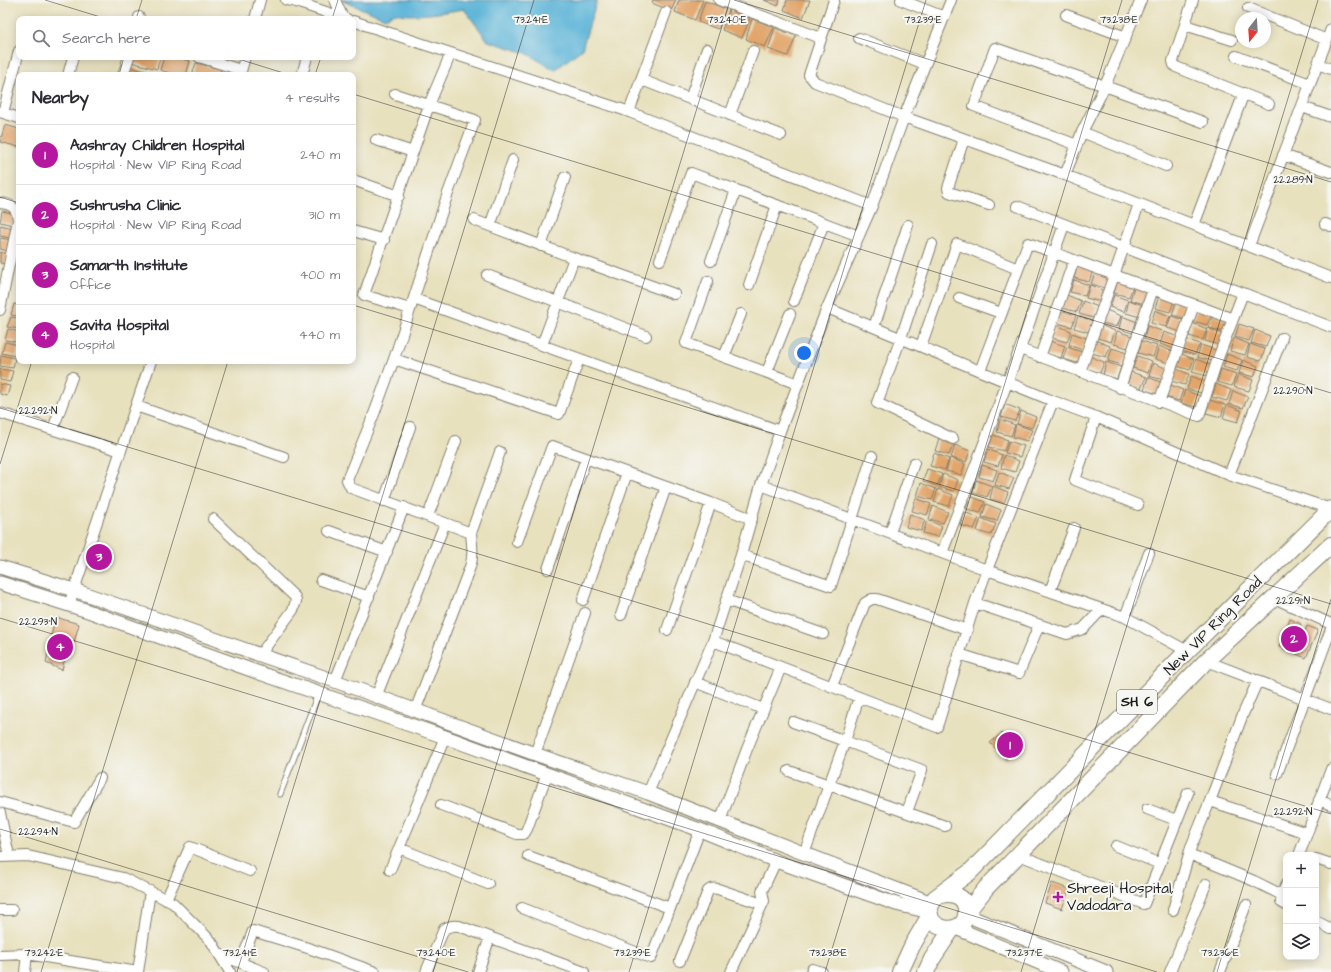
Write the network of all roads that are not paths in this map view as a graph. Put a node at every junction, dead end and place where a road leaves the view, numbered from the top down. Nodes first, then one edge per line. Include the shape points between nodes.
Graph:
1 (260, 0) edge
2 (286, 0) edge
3 (335, 0) edge
4 (720, 0) edge
5 (834, 0) edge
6 (901, 0) edge
7 (951, 0) edge
8 (1142, 0) edge
9 (1193, 0) edge
10 (1248, 8) dead end
11 (666, 12) dead end
12 (320, 15) edge
13 (1066, 15) dead end
14 (256, 16) edge
15 (344, 16) edge
16 (944, 17) junction
17 (356, 22) edge
18 (1185, 25) junction
19 (1331, 29) edge
20 (1126, 37) junction
21 (821, 38) junction
22 (859, 38) dead end
23 (1232, 40) dead end
24 (1327, 40) junction
25 (707, 49) dead end
26 (753, 51) dead end
27 (451, 53) junction
28 (1236, 56) dead end
29 (17, 60) edge
30 (72, 60) edge
31 (128, 60) edge
32 (207, 60) edge
33 (244, 60) edge
34 (306, 60) edge
35 (925, 64) junction
36 (1318, 64) junction
37 (1331, 69) edge
38 (69, 72) edge
39 (124, 72) edge
40 (238, 72) edge
41 (241, 72) edge
42 (303, 72) edge
43 (642, 80) junction
44 (1310, 84) junction
45 (1105, 86) junction
46 (1244, 93) junction
47 (395, 94) dead end
48 (690, 99) junction
49 (1269, 104) dead end
50 (429, 105) junction
51 (1302, 106) junction
52 (629, 112) junction
53 (2, 113) edge
54 (730, 115) junction
55 (16, 117) edge
56 (904, 117) junction
57 (1331, 117) edge
58 (1203, 122) dead end
59 (1082, 132) junction
60 (781, 135) dead end
61 (964, 139) junction
62 (376, 140) dead end
63 (1077, 145) junction
64 (413, 152) junction
65 (1284, 155) junction
66 (513, 160) dead end
67 (1166, 166) dead end
68 (1331, 172) edge
69 (1065, 175) junction
70 (565, 177) dead end
71 (356, 181) edge
72 (736, 190) junction
73 (399, 196) junction
74 (0, 203) edge
75 (1139, 204) junction
76 (777, 205) junction
77 (989, 205) dead end
78 (872, 206) junction
79 (1017, 206) dead end
80 (16, 210) edge
81 (474, 220) dead end
82 (824, 223) junction
83 (1064, 224) junction
84 (908, 225) dead end
85 (1194, 225) junction
86 (490, 226) junction
87 (16, 230) edge
88 (356, 232) edge
89 (859, 236) junction
90 (384, 240) junction
91 (932, 244) dead end
92 (541, 246) junction
93 (1249, 246) junction
94 (1124, 248) junction
95 (1054, 253) junction
96 (574, 258) junction
97 (660, 260) dead end
98 (1074, 260) junction
99 (711, 261) dead end
100 (1018, 269) junction
101 (1114, 274) junction
102 (487, 275) dead end
103 (1331, 278) edge
104 (708, 281) dead end
105 (749, 285) dead end
106 (1153, 289) junction
107 (1243, 293) junction
108 (674, 294) dead end
109 (959, 298) dead end
110 (794, 301) dead end
111 (558, 302) junction
112 (412, 304) junction
113 (1194, 305) junction
114 (827, 308) junction
115 (0, 310) edge
116 (1002, 313) junction
117 (741, 314) dead end
118 (790, 314) dead end
119 (1233, 319) junction
120 (1331, 327) edge
121 (874, 328) junction
122 (646, 336) dead end
123 (901, 338) junction
124 (1282, 338) dead end
125 (542, 345) junction
126 (921, 346) junction
127 (1020, 349) junction
128 (724, 357) junction
129 (1040, 357) junction
130 (394, 359) junction
131 (579, 359) junction
132 (150, 364) edge
133 (980, 371) junction
134 (767, 372) junction
135 (1080, 372) junction
136 (72, 377) dead end
137 (1008, 382) junction
138 (798, 384) junction
139 (1120, 388) junction
140 (1053, 401) junction
141 (1159, 402) junction
142 (136, 406) junction
143 (0, 413) edge
144 (1096, 417) junction
145 (410, 427) dead end
146 (53, 429) junction
147 (780, 431) junction
148 (953, 439) dead end
149 (456, 441) dead end
150 (121, 451) junction
151 (500, 452) dead end
152 (872, 456) dead end
153 (284, 457) dead end
154 (586, 458) junction
155 (914, 463) dead end
156 (627, 473) junction
157 (1229, 475) junction
158 (761, 485) junction
159 (666, 487) junction
160 (384, 501) junction
161 (711, 503) junction
162 (1138, 505) dead end
163 (404, 507) junction
164 (1331, 509) edge
165 (428, 516) junction
166 (213, 519) dead end
167 (752, 519) junction
168 (852, 519) junction
169 (445, 522) junction
170 (1074, 528) dead end
171 (329, 531) dead end
172 (471, 533) junction
173 (890, 533) junction
174 (517, 542) dead end
175 (1331, 544) edge
176 (387, 552) junction
177 (942, 553) junction
178 (1149, 553) dead end
179 (741, 555) junction
180 (0, 567) edge
181 (548, 570) dead end
182 (987, 570) junction
183 (321, 580) dead end
184 (0, 583) edge
185 (74, 590) junction
186 (1050, 591) junction
187 (369, 597) junction
188 (1274, 598) junction
189 (583, 600) dead end
190 (726, 600) junction
191 (975, 603) junction
192 (69, 605) junction
193 (1102, 609) junction
194 (585, 613) dead end
195 (621, 615) dead end
196 (1125, 617) junction
197 (1331, 624) edge
198 (1039, 625) junction
199 (1331, 629) edge
200 (667, 630) dead end
201 (967, 630) junction
202 (823, 634) dead end
203 (713, 641) junction
204 (1187, 651) junction
205 (960, 654) junction
206 (260, 656) junction
207 (1206, 661) junction
208 (781, 667) junction
209 (1258, 680) junction
210 (335, 682) junction
211 (695, 682) junction
212 (832, 686) junction
213 (318, 693) junction
214 (376, 697) junction
215 (859, 697) junction
216 (1305, 698) junction
217 (763, 709) junction
218 (1331, 709) edge
219 (415, 711) junction
220 (793, 722) dead end
221 (445, 737) junction
222 (845, 741) junction
223 (536, 754) junction
224 (1331, 769) edge
225 (790, 771) dead end
226 (547, 774) junction
227 (1277, 774) dead end
228 (100, 778) dead end
229 (830, 785) junction
230 (648, 793) junction
231 (1188, 793) dead end
232 (280, 794) dead end
233 (1319, 800) junction
234 (1210, 801) junction
235 (0, 802) edge
236 (441, 805) dead end
237 (1331, 805) edge
238 (1147, 809) dead end
239 (907, 812) junction
240 (0, 813) edge
241 (1176, 820) junction
242 (720, 821) junction
243 (945, 826) dead end
244 (700, 830) junction
245 (1307, 833) junction
246 (1116, 846) dead end
247 (399, 848) junction
248 (1302, 852) edge
249 (804, 854) junction
250 (1189, 854) junction
251 (1019, 855) junction
252 (4, 856) edge
253 (528, 856) dead end
254 (1319, 860) edge
255 (776, 861) junction
256 (1160, 864) junction
257 (1331, 864) edge
258 (390, 870) dead end
259 (250, 871) dead end
260 (488, 884) dead end
261 (1206, 884) dead end
262 (150, 892) junction
263 (1283, 899) edge
264 (166, 900) junction
265 (762, 904) junction
266 (1246, 905) dead end
267 (933, 906) junction
268 (522, 908) dead end
269 (670, 908) junction
270 (0, 910) edge
271 (12, 910) dead end
272 (1173, 910) dead end
273 (966, 914) junction
274 (1319, 923) edge
275 (954, 928) junction
276 (1331, 929) edge
277 (490, 937) junction
278 (26, 954) junction
279 (219, 954) junction
280 (0, 955) edge
281 (680, 961) dead end
282 (241, 962) junction
283 (577, 971) edge
284 (25, 972) edge
285 (138, 972) edge
286 (230, 972) edge
287 (264, 972) edge
288 (375, 972) edge
289 (426, 972) edge
290 (478, 972) edge
291 (731, 972) edge
292 (811, 972) edge
293 (822, 972) edge
294 (900, 972) edge
295 (926, 972) edge
296 (1062, 972) edge
297 (1106, 972) edge
298 (1170, 972) edge
299 (1220, 972) edge

1 - 14 street
2 - 12 street
3 - 15 street
4 - 21 street
5 - 21 street
6 - 16 street
7 - 16 street
8 - 20 street
9 - 18 street
10 - 24 street
11 - 43 street
13 - 20 street
16 - 35 street
17 - 27 street
18 - 23 street
18 - 46 street via 1173,61 1174,65
19 - 24 street
20 - 45 street
21 - 56 street via 809,75 815,82
22 - 35 street
24 - 36 street
25 - 48 street
26 - 54 street
27 - 50 street
27 - 52 street
28 - 44 street
29 - 53 street
30 - 38 street
31 - 39 street
32 - 40 street
33 - 41 street
34 - 42 street
35 - 56 street
36 - 37 street
36 - 44 street
43 - 48 street
43 - 52 street
44 - 51 street
45 - 58 street
45 - 59 street
45 - 63 street via 995,48 974,106
46 - 49 street
46 - 85 street
47 - 50 street
48 - 54 street
50 - 64 street
50 - 112 street via 474,120
51 - 57 street
51 - 65 street
52 - 78 street
53 - 55 street
54 - 60 street
56 - 61 street
56 - 78 street
59 - 63 street
59 - 67 street
61 - 69 street
61 - 77 street via 948,188 949,192
62 - 64 street
63 - 69 street
64 - 73 street
65 - 68 street
65 - 93 street
66 - 86 street
69 - 75 street
70 - 92 street
71 - 73 street
72 - 76 street
72 - 97 street via 691,173
72 - 99 street
73 - 90 street
74 - 80 street via 6,203
75 - 85 street
75 - 94 street
76 - 82 street
76 - 105 street
78 - 89 street
79 - 83 street
81 - 86 street
82 - 89 street
82 - 110 street
83 - 94 street
83 - 95 street
84 - 121 street
85 - 93 street
86 - 92 street
87 - 115 street
88 - 90 street
89 - 114 street
90 - 112 street via 364,295
91 - 123 street
92 - 96 street
93 - 103 street
94 - 101 street
94 - 107 street
95 - 98 street
95 - 100 street via 1028,243
95 - 127 street
96 - 108 street
96 - 111 street
98 - 101 street
98 - 129 street
100 - 116 street
100 - 126 street via 957,244
101 - 106 street
101 - 135 street
102 - 111 street
104 - 128 street via 686,343
106 - 113 street
106 - 139 street
107 - 119 street
107 - 120 street
109 - 116 street
111 - 122 street
111 - 125 street
112 - 125 street
112 - 130 street
113 - 119 street
113 - 141 street
114 - 121 street
114 - 138 street
116 - 133 street
117 - 128 street
118 - 134 street
119 - 141 street via 1199,416
121 - 123 street
123 - 126 street
123 - 148 street via 877,403
124 - 157 street
125 - 131 street
126 - 133 street
127 - 129 street
127 - 137 street
128 - 134 street
129 - 135 street
130 - 131 street via 558,414
130 - 160 street via 347,480 351,488
131 - 147 street
132 - 142 street
133 - 137 street
134 - 138 street
135 - 139 street
136 - 146 street
137 - 140 street
137 - 177 street
138 - 147 street
139 - 141 street
140 - 144 street
140 - 182 street
142 - 150 street
142 - 153 street
143 - 146 street
144 - 157 street
144 - 162 street via 1075,480
145 - 160 street
146 - 150 street
147 - 158 street
149 - 165 street
150 - 185 street
151 - 172 street
152 - 168 street
154 - 156 street
154 - 174 street via 552,446
154 - 181 street
155 - 173 street
156 - 159 street
156 - 189 street
157 - 164 street
158 - 167 street
158 - 168 street
159 - 161 street
159 - 195 street
160 - 163 street
161 - 167 street
161 - 200 street
163 - 165 street
163 - 176 street
164 - 204 main road, New VIP Ring Road / SH 6
165 - 169 street
166 - 206 street via 295,597 293,610
167 - 179 street
168 - 173 street
168 - 179 street via 831,586
169 - 172 street
169 - 214 street
170 - 186 street
171 - 176 street
172 - 219 street via 473,550 470,567
173 - 177 street
175 - 188 main road, New VIP Ring Road / SH 6
176 - 187 street
177 - 182 street
178 - 196 street
179 - 190 street
180 - 185 street
182 - 186 street
182 - 191 street
183 - 187 street
184 - 192 street
185 - 192 street
185 - 206 street
186 - 193 street
187 - 210 street
188 - 197 street
188 - 207 main road, New VIP Ring Road / SH 6
190 - 202 street
190 - 203 street
191 - 198 street
191 - 201 street
192 - 213 street
193 - 196 street
193 - 198 street via 1083,629 1066,634
194 - 223 street
196 - 204 street
198 - 205 street via 1019,673
199 - 216 street
201 - 205 street
201 - 212 street via 877,599 869,600 865,603
203 - 208 street
203 - 211 street
204 - 267 main road, New VIP Ring Road / SH 6 via 970,872
205 - 215 street via 937,727
206 - 210 street
207 - 209 street
207 - 251 main road, New VIP Ring Road / SH 6
208 - 212 street
208 - 217 street
209 - 216 street
209 - 234 street
210 - 214 street
211 - 217 street
211 - 230 street
212 - 215 street
213 - 221 street
213 - 232 lane
214 - 219 street
215 - 222 street
216 - 218 street
216 - 227 street
217 - 242 street
219 - 223 street
220 - 222 street
221 - 226 street
221 - 247 street
222 - 229 street
222 - 239 street via 922,770
223 - 230 street
224 - 233 street
225 - 229 street
226 - 236 street via 524,834 517,834
226 - 244 street
228 - 235 street via 74,822
229 - 239 street
229 - 249 street
230 - 242 street
231 - 241 street
233 - 237 street
233 - 245 street
234 - 245 street
234 - 250 street
238 - 241 street
239 - 243 street
240 - 252 street
241 - 256 street
242 - 249 street
244 - 255 street
244 - 269 street
245 - 248 street
246 - 256 street
247 - 258 street
247 - 260 street
249 - 267 street
250 - 263 street via 1254,881
250 - 272 street
251 - 256 street via 1144,904
251 - 273 main road, New VIP Ring Road / SH 6 via 986,888
252 - 262 street via 28,856 123,878
253 - 269 street
254 - 257 street
255 - 265 street via 762,891
255 - 267 street via 896,904
259 - 264 street via 190,847
261 - 298 street
262 - 264 street
262 - 285 street
264 - 279 street via 211,940
265 - 281 street via 718,889 710,889
265 - 291 street
266 - 299 street
267 - 273 main road via 947,893 953,894 963,901
267 - 275 main road via 932,920 946,929
267 - 294 main road, New VIP Ring Road / SH 6
268 - 269 street via 651,958
270 - 271 street
273 - 275 main road, New VIP Ring Road via 962,923
273 - 297 street
274 - 276 street
275 - 295 main road
275 - 296 street
277 - 283 street
277 - 289 street via 459,926 449,926 444,929
277 - 290 street
278 - 280 street
278 - 284 street
278 - 285 street
279 - 282 street
279 - 286 street
282 - 287 street
282 - 288 street via 253,931
292 - 293 street via 812,969

